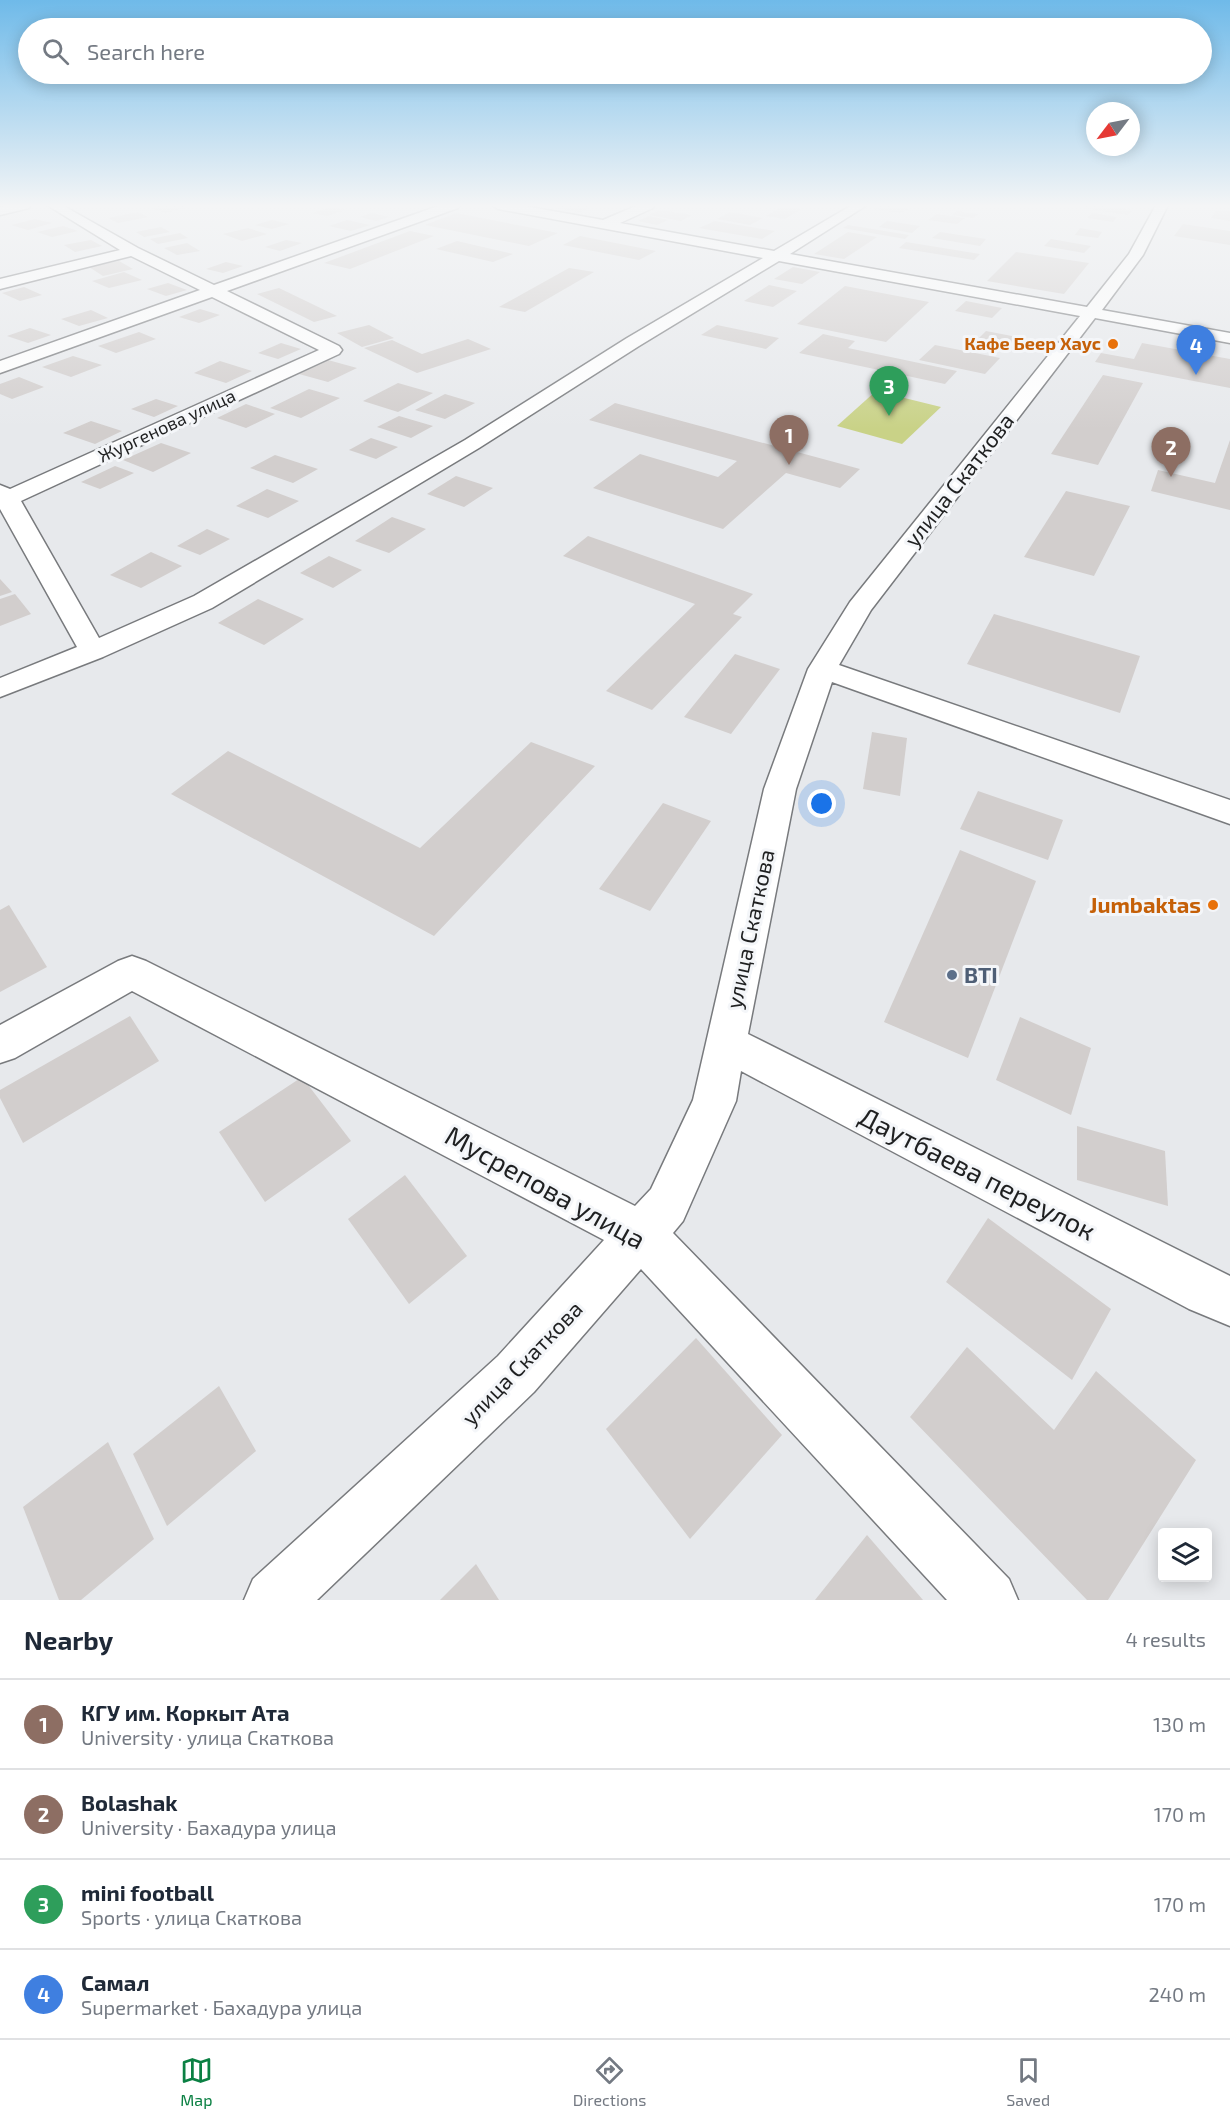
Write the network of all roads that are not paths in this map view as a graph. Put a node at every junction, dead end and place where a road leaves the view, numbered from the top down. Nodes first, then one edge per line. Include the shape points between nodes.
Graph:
1 (17, 280) edge
2 (190, 280) edge
3 (245, 280) edge
4 (739, 280) edge
5 (911, 280) edge
6 (1117, 280) edge
7 (0, 284) edge
8 (213, 291) junction
9 (1091, 312) junction
10 (1230, 338) edge
11 (0, 367) edge
12 (2, 498) edge
13 (93, 651) junction
14 (822, 669) junction
15 (0, 688) edge
16 (1230, 812) edge
17 (726, 1043) junction
18 (0, 1045) edge
19 (641, 1234) junction
20 (1230, 1301) edge
21 (274, 1600) edge
22 (988, 1600) edge

1 - 7 street
2 - 8 street
3 - 8 street
4 - 13 street via 472,444 203,602
5 - 9 street
6 - 9 street, улица Скаткова
8 - 11 street
8 - 12 street, Жургенова улица via 333,350
9 - 10 street
9 - 14 street, улица Скаткова via 859,608
12 - 13 street
13 - 15 street
14 - 16 street
14 - 17 street, улица Скаткова via 780,789
17 - 19 street, улица Скаткова via 714,1101 667,1205
17 - 20 street, Даутбаева переулок
18 - 19 street, Мусрепова улица via 132,972
19 - 21 street, улица Скаткова via 516,1374
19 - 22 street, Мусрепова улица

